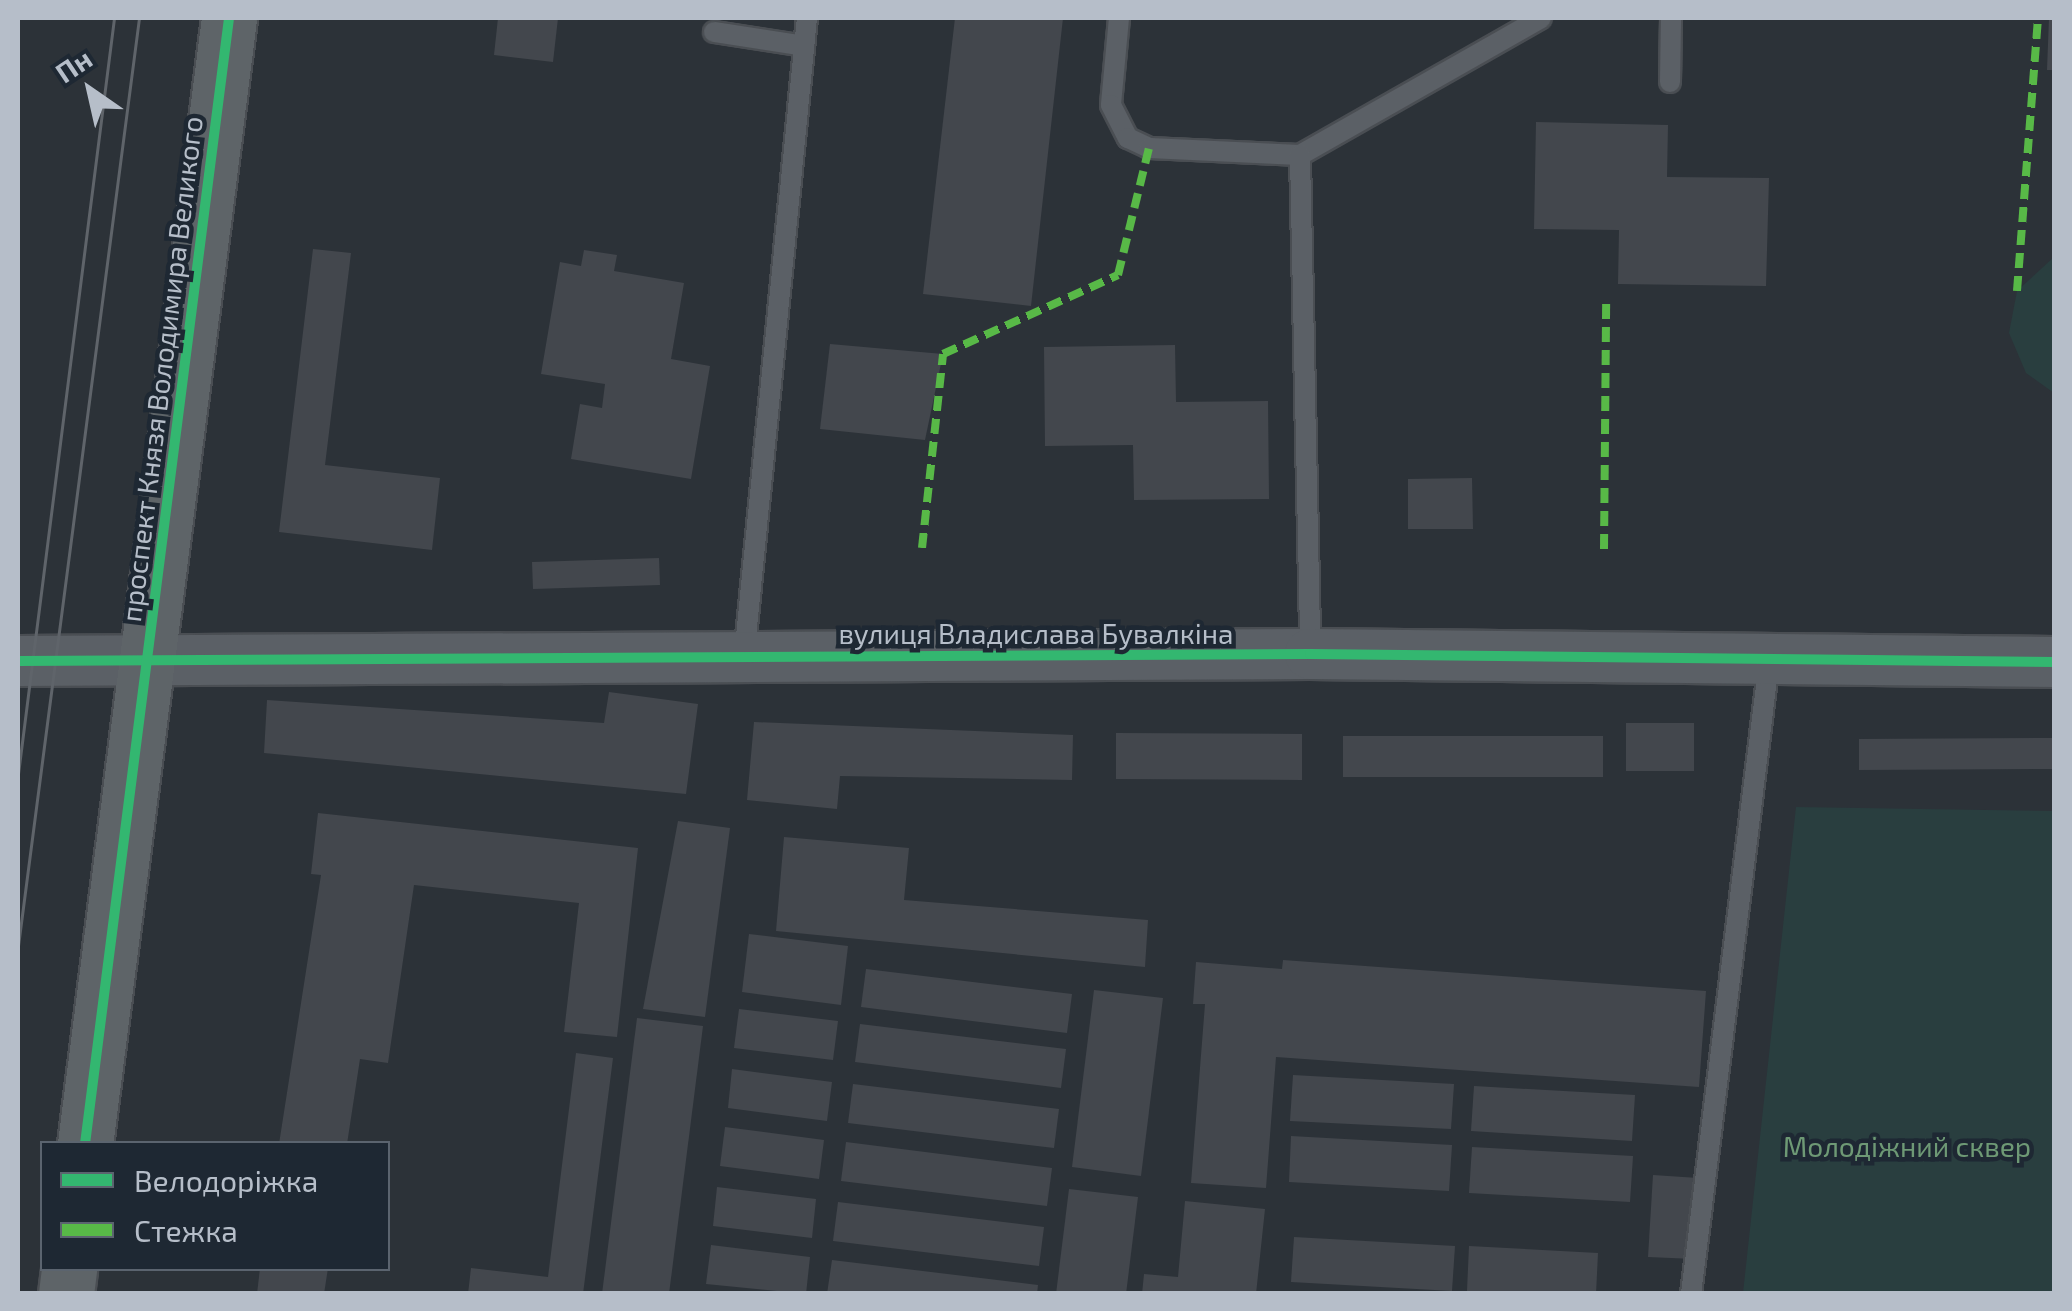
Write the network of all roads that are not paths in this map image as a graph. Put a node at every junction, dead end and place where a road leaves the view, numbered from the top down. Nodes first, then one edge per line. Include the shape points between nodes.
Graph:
1 (230, 18) edge
2 (807, 18) edge
3 (1119, 18) edge
4 (1541, 18) edge
5 (1672, 18) edge
6 (714, 32) dead end
7 (804, 46) junction
8 (1670, 82) dead end
9 (1300, 155) junction
10 (1310, 654) junction
11 (744, 658) junction
12 (18, 661) edge
13 (1768, 662) junction
14 (2054, 662) edge
15 (147, 665) junction
16 (85, 1141) edge
17 (1691, 1294) edge

1 - 15 highway, проспект Князя Володимира Великого
2 - 7 lane
3 - 9 lane via 1111,105 1128,138 1149,148
4 - 9 lane
5 - 8 lane
6 - 7 lane
7 - 11 lane
9 - 10 lane
10 - 11 street, вулиця Владислава Бувалкіна
10 - 13 street, вулиця Владислава Бувалкіна
11 - 15 street, вулиця Владислава Бувалкіна
12 - 15 street, вулиця Владислава Бувалкіна
13 - 14 street, вулиця Владислава Бувалкіна
13 - 17 lane
15 - 16 highway, проспект Князя Володимира Великого

